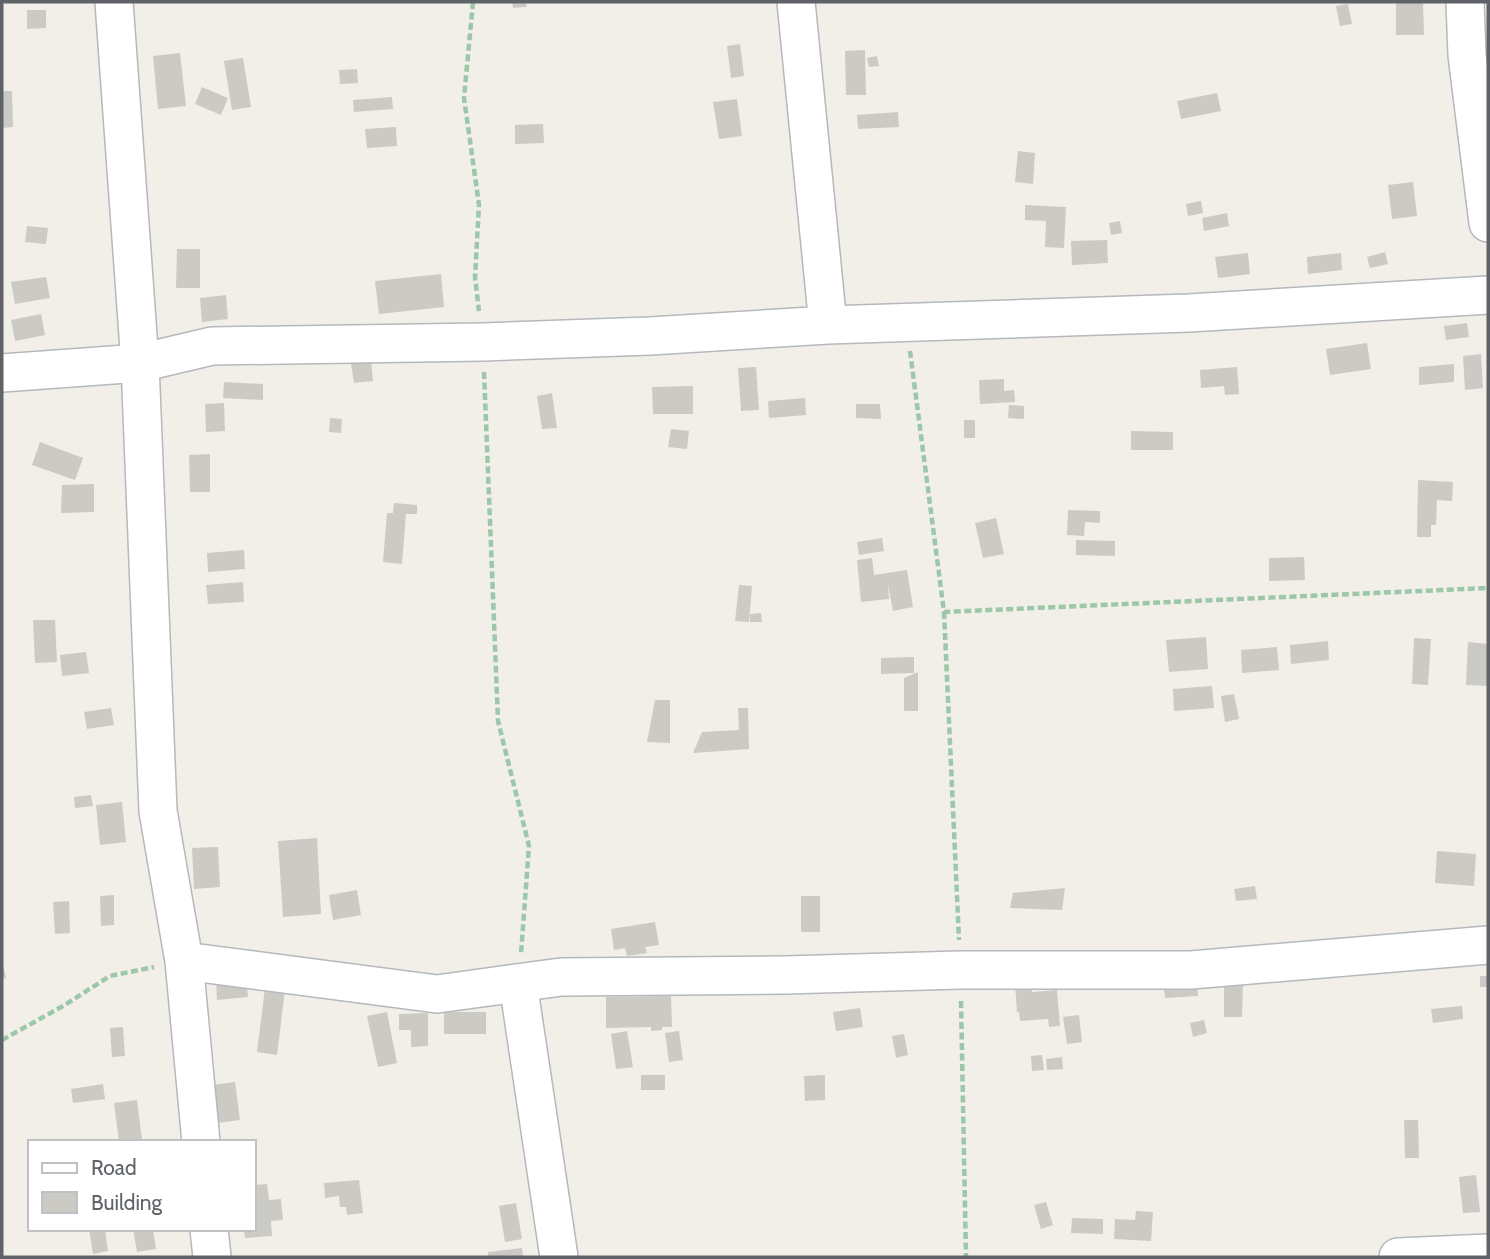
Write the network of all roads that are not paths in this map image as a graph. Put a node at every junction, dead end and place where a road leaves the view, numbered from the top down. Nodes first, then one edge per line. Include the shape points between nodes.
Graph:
1 (114, 2) edge
2 (796, 2) edge
3 (1465, 2) edge
4 (1488, 223) edge
5 (1488, 295) edge
6 (828, 325) junction
7 (140, 363) junction
8 (2, 373) edge
9 (1488, 945) edge
10 (184, 961) junction
11 (518, 983) junction
12 (201, 1140) edge
13 (209, 1231) edge
14 (1488, 1253) edge
15 (212, 1257) edge
16 (559, 1257) edge
17 (1398, 1257) edge

1 - 7 street
2 - 6 street
3 - 4 street
5 - 6 street via 1189,313
6 - 7 street via 483,342 212,346
7 - 8 street
7 - 10 street via 158,811
9 - 11 street via 1192,970 561,977
10 - 11 street via 437,994
10 - 12 street
11 - 16 street
13 - 15 street
14 - 17 street

